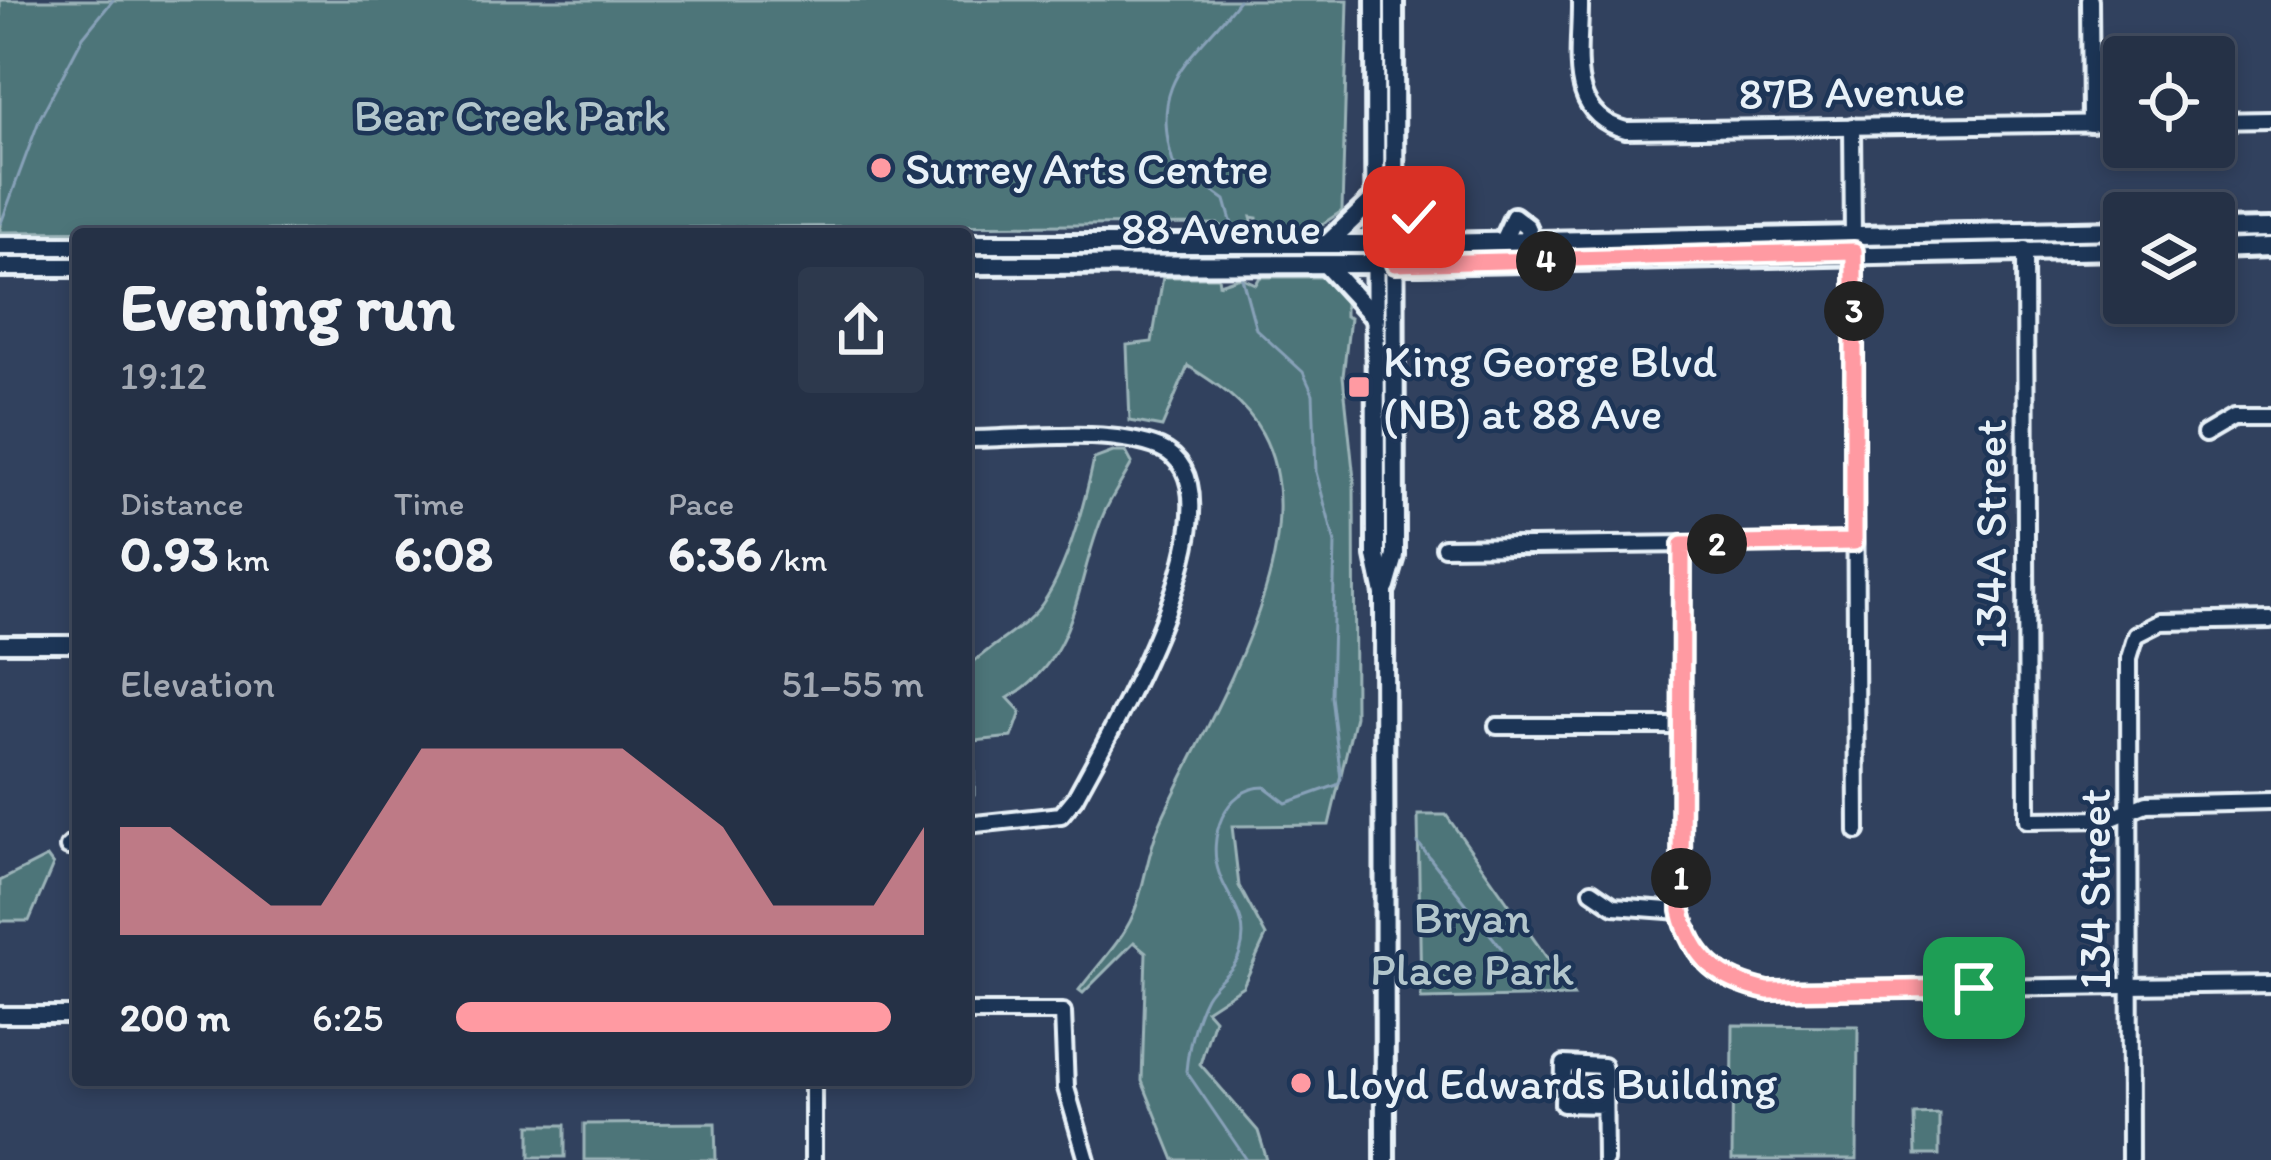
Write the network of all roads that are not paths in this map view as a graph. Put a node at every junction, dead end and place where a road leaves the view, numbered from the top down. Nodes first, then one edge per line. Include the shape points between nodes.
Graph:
1 (1375, 0) edge
2 (1394, 0) edge
3 (1580, 0) edge
4 (2090, 0) edge
5 (2271, 120) edge
6 (2235, 121) edge
7 (2091, 124) junction
8 (2103, 124) edge
9 (1852, 127) junction
10 (1375, 198) junction
11 (1394, 198) junction
12 (2271, 228) edge
13 (2235, 229) edge
14 (2103, 231) edge
15 (1449, 242) junction
16 (1395, 243) junction
17 (972, 244) edge
18 (1328, 244) junction
19 (1375, 244) junction
20 (1854, 244) junction
21 (0, 246) edge
22 (72, 246) edge
23 (2271, 247) edge
24 (2235, 248) edge
25 (2025, 249) junction
26 (2103, 250) edge
27 (1385, 264) junction
28 (972, 265) edge
29 (1326, 265) junction
30 (0, 267) edge
31 (72, 267) edge
32 (1376, 319) junction
33 (2271, 417) edge
34 (2205, 434) dead end
35 (972, 439) edge
36 (1854, 542) junction
37 (1682, 545) junction
38 (1444, 547) dead end
39 (1384, 594) junction
40 (2271, 620) edge
41 (0, 644) edge
42 (72, 644) edge
43 (1682, 725) junction
44 (1497, 726) dead end
45 (2271, 802) edge
46 (2129, 811) junction
47 (972, 824) edge
48 (1857, 831) dead end
49 (1592, 891) dead end
50 (1681, 911) junction
51 (2271, 984) edge
52 (2130, 986) junction
53 (972, 1012) edge
54 (0, 1015) edge
55 (72, 1015) edge
56 (813, 1086) edge
57 (1604, 1105) dead end
58 (813, 1160) edge
59 (1087, 1160) edge
60 (1384, 1160) edge
61 (1605, 1160) edge
62 (2130, 1160) edge

1 - 10 main road
2 - 11 main road
3 - 9 street, 87B Avenue via 1582,89 1588,111 1605,124
4 - 7 street
5 - 6 street
7 - 8 street, 87B Avenue
7 - 9 street, 87B Avenue
9 - 20 street
10 - 18 main road
10 - 19 main road
11 - 15 main road
11 - 16 main road
12 - 13 main road
14 - 20 main road, 88 Avenue
15 - 16 main road, 88 Avenue
15 - 20 main road, 88 Avenue via 1503,242 1514,217 1531,241
16 - 19 main road, 88 Avenue
16 - 27 main road
17 - 18 main road, 88 Avenue
18 - 19 main road, 88 Avenue
19 - 27 main road
20 - 25 main road, 88 Avenue
20 - 27 main road, 88 Avenue
20 - 36 street
21 - 22 main road
23 - 24 main road
25 - 26 main road, 88 Avenue
25 - 46 street, 134A Street via 2027,820
27 - 29 main road, 88 Avenue
27 - 32 main road
27 - 39 main road via 1395,556
28 - 29 main road, 88 Avenue
29 - 32 main road
30 - 31 main road
32 - 39 main road via 1376,556
33 - 34 street via 2234,417
35 - 47 street via 1124,440 1163,449 1188,472 1193,503 1156,644 1075,798 1061,815
36 - 37 street
36 - 48 street
37 - 38 street
37 - 43 street
39 - 60 main road
40 - 46 street, 134 Street via 2149,627 2136,635 2129,658
41 - 42 street
43 - 44 street
43 - 50 street
45 - 46 street
46 - 52 street, 134 Street
49 - 50 street via 1614,906
50 - 52 street via 1697,952 1727,980 1768,991
51 - 52 street
52 - 62 street, 134 Street
53 - 59 street via 1063,1012 1066,1088
54 - 55 street
56 - 58 street
57 - 61 street

